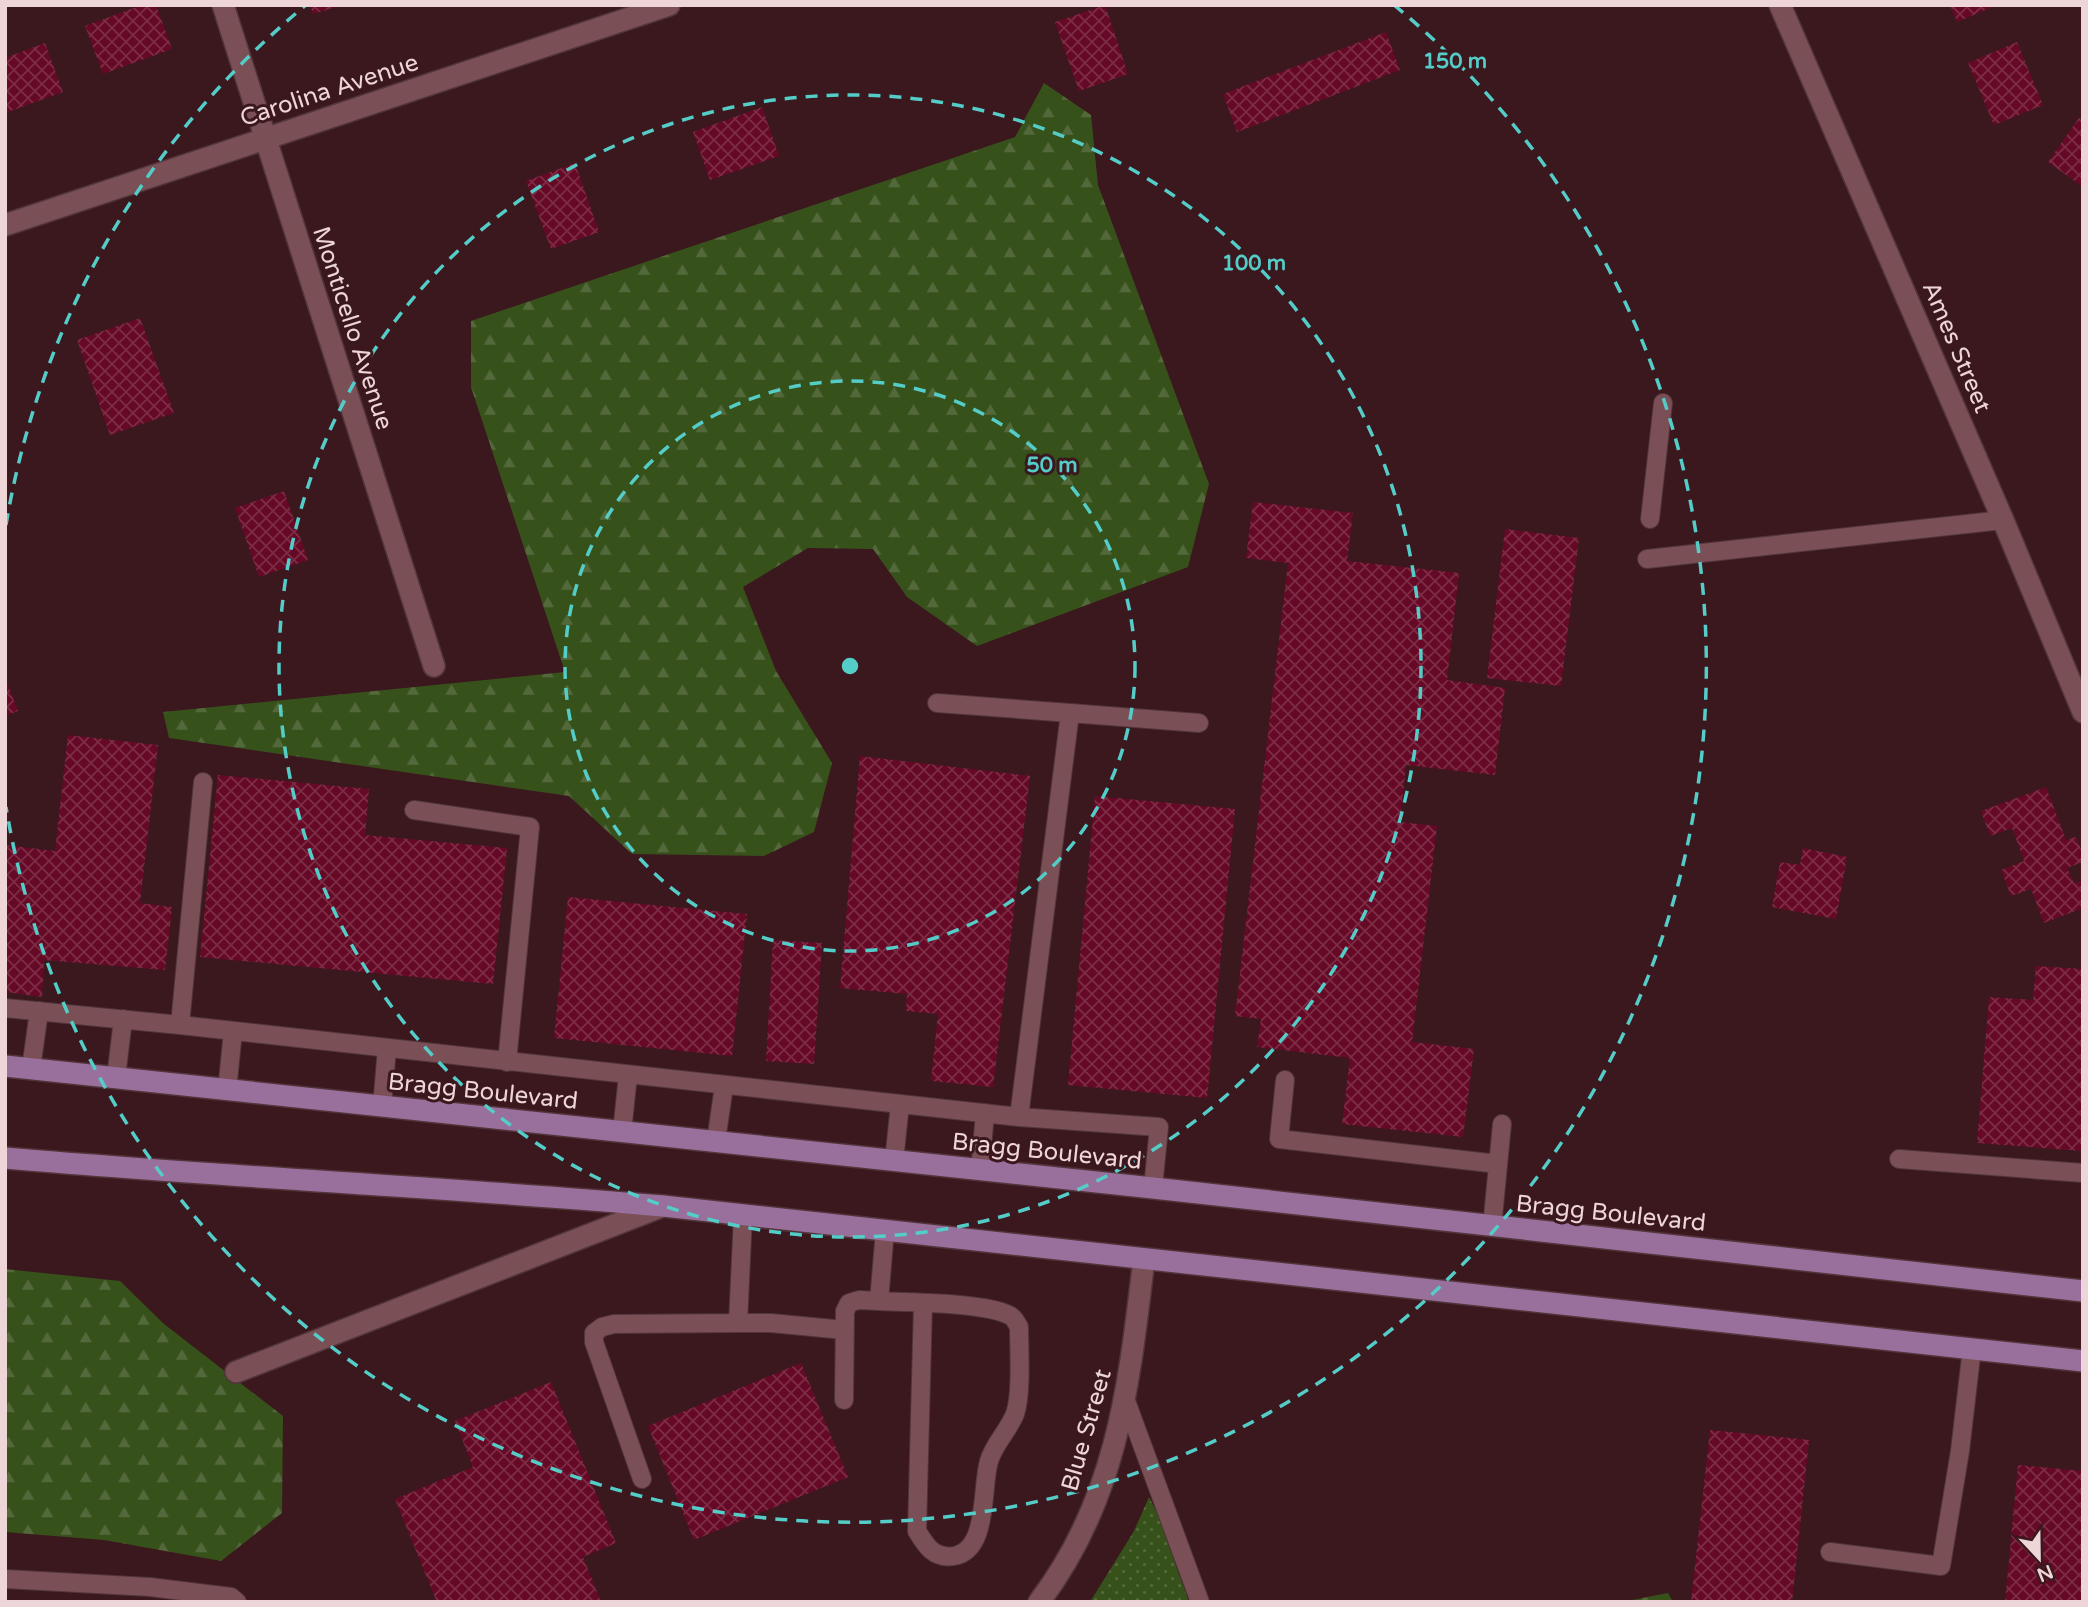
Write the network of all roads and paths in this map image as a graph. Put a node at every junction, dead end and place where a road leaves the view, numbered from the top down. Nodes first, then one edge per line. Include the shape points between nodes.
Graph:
1 (223, 5) edge
2 (669, 5) edge
3 (1780, 5) edge
4 (265, 139) junction
5 (5, 225) edge
6 (1663, 402) dead end
7 (1650, 519) dead end
8 (2003, 520) junction
9 (1647, 559) dead end
10 (433, 666) dead end
11 (937, 703) dead end
12 (2083, 712) edge
13 (1070, 713) junction
14 (1199, 723) dead end
15 (203, 782) dead end
16 (414, 810) dead end
17 (5, 1008) edge
18 (39, 1012) junction
19 (123, 1019) junction
20 (180, 1025) junction
21 (233, 1031) junction
22 (387, 1048) junction
23 (508, 1062) junction
24 (5, 1066) edge
25 (31, 1069) junction
26 (628, 1075) junction
27 (116, 1078) junction
28 (1285, 1080) dead end
29 (724, 1086) junction
30 (227, 1091) junction
31 (900, 1104) junction
32 (382, 1107) junction
33 (985, 1113) junction
34 (1019, 1117) junction
35 (1502, 1124) dead end
36 (622, 1132) junction
37 (716, 1141) junction
38 (5, 1158) edge
39 (1899, 1159) dead end
40 (894, 1161) junction
41 (1498, 1164) junction
42 (980, 1171) junction
43 (2083, 1172) edge
44 (1153, 1188) junction
45 (663, 1206) junction
46 (743, 1216) junction
47 (1492, 1227) junction
48 (885, 1230) junction
49 (1144, 1259) junction
50 (2083, 1291) edge
51 (879, 1301) junction
52 (923, 1304) junction
53 (738, 1323) junction
54 (844, 1330) junction
55 (1972, 1348) junction
56 (2083, 1361) edge
57 (236, 1372) dead end
58 (844, 1400) dead end
59 (1126, 1401) junction
60 (642, 1479) dead end
61 (1830, 1552) dead end
62 (5, 1579) edge
63 (237, 1602) edge
64 (1039, 1602) edge
65 (1200, 1602) edge

1 - 4 street, Monticello Avenue
2 - 4 street, Carolina Avenue
3 - 8 street, Ames Street
4 - 5 street, Carolina Avenue
4 - 10 street, Monticello Avenue
6 - 7 lane
8 - 9 lane
8 - 12 street, Ames Street
11 - 13 lane
13 - 14 lane
13 - 34 lane
15 - 20 lane
16 - 23 lane via 530,827
17 - 18 lane
18 - 19 lane
18 - 25 lane
19 - 20 lane
19 - 27 lane
20 - 21 lane
21 - 22 lane
21 - 30 lane
22 - 23 lane
22 - 32 lane
23 - 26 lane
24 - 25 main road, Bragg Boulevard
25 - 27 main road, Bragg Boulevard
26 - 29 lane
26 - 36 lane
27 - 30 main road, Bragg Boulevard
28 - 41 lane via 1279,1139
29 - 31 lane
29 - 37 lane
30 - 32 main road, Bragg Boulevard
31 - 33 lane
31 - 40 lane
32 - 36 main road, Bragg Boulevard
33 - 34 lane
33 - 42 lane
34 - 44 lane via 1159,1127
35 - 41 lane
36 - 37 main road, Bragg Boulevard
37 - 40 main road, Bragg Boulevard
38 - 45 main road
39 - 43 lane
40 - 42 main road, Bragg Boulevard
41 - 47 lane
42 - 44 main road, Bragg Boulevard
44 - 47 main road, Bragg Boulevard
45 - 46 main road
45 - 57 street
46 - 48 main road
46 - 53 lane
47 - 50 main road, Bragg Boulevard
48 - 49 main road
48 - 51 lane
49 - 55 main road
49 - 59 street, Blue Street
51 - 52 lane
51 - 54 lane via 849,1303
52 - 52 lane via 988,1309 1009,1315 1019,1327 1016,1412 989,1459 979,1533 969,1549 948,1557 935,1554 917,1531
53 - 54 lane
53 - 60 lane via 614,1324 594,1334
54 - 58 lane
55 - 56 main road
55 - 61 lane via 1941,1566
59 - 64 street, Blue Street via 1110,1461 1082,1531
59 - 65 lane
62 - 63 lane via 150,1587 231,1597

